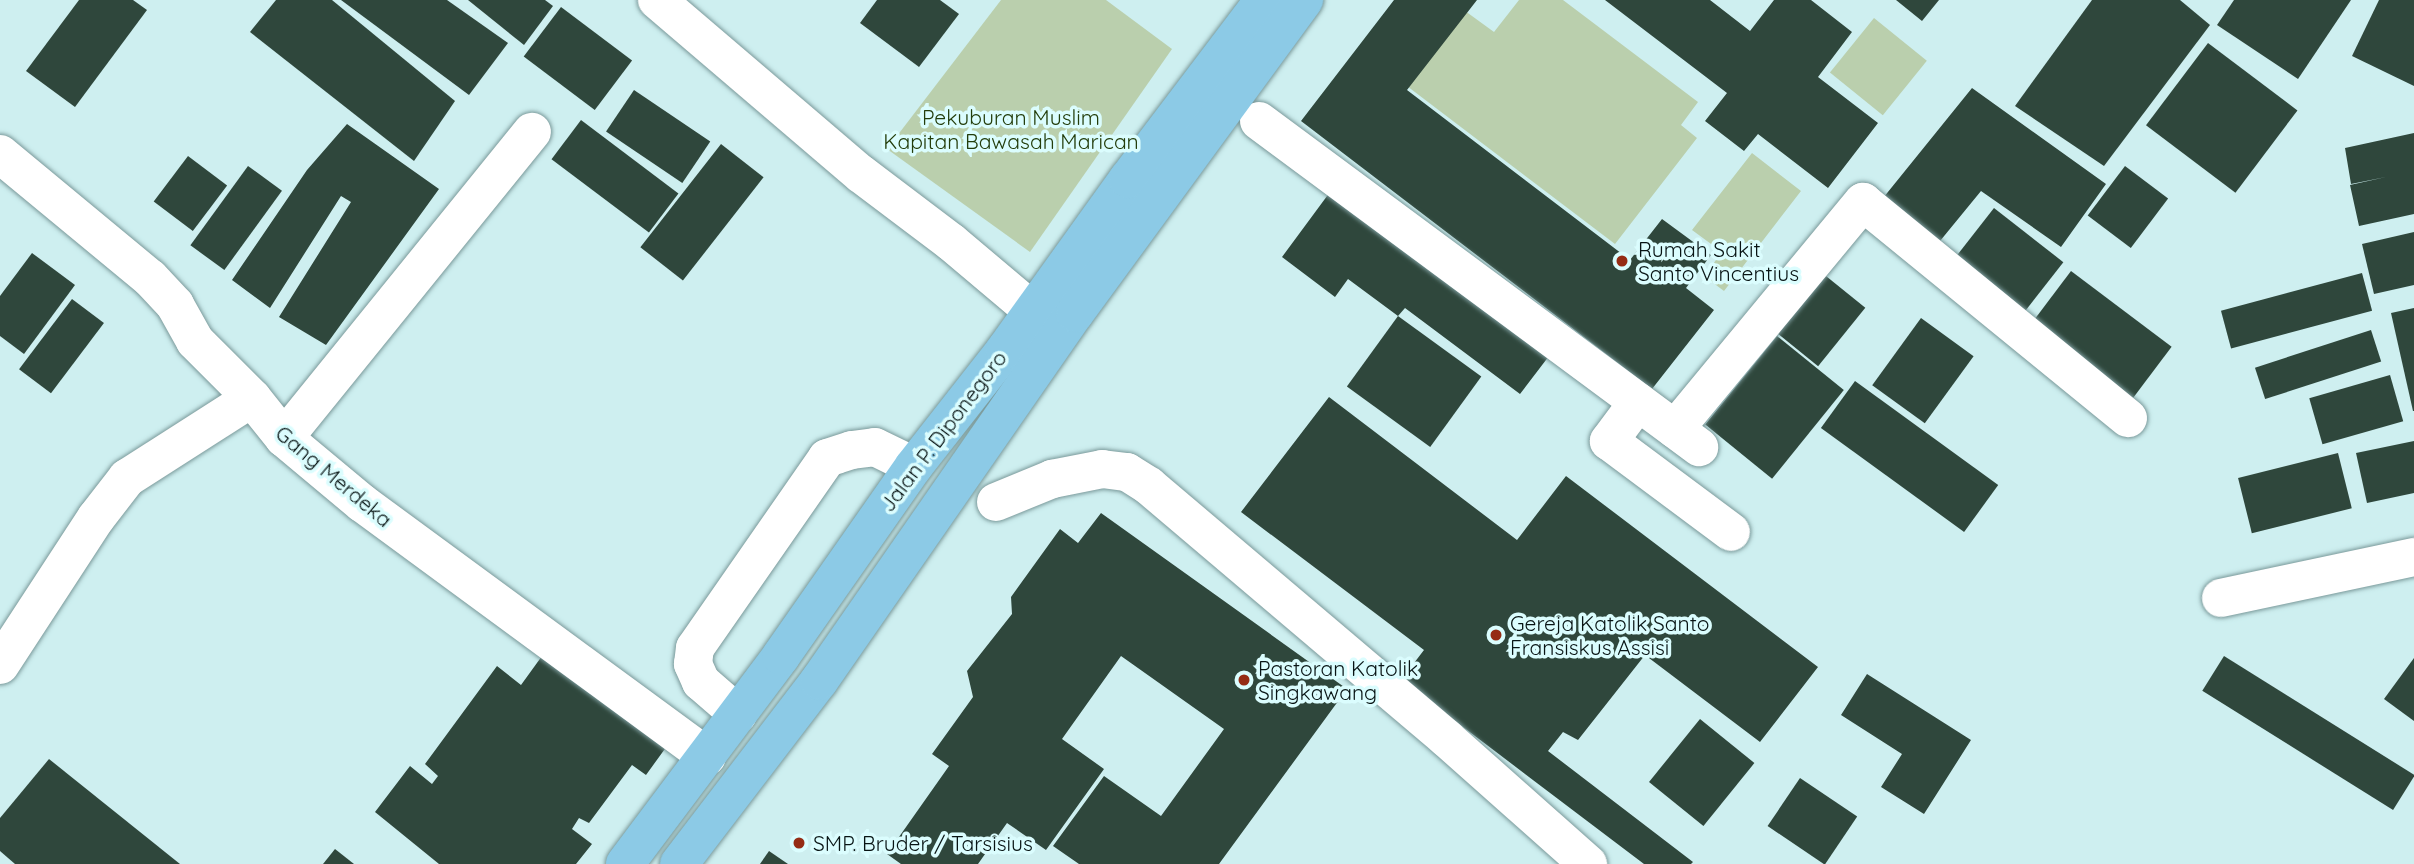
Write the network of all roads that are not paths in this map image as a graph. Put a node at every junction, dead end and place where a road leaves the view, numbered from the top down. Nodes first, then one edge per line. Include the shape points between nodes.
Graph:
1 (657, 0) edge
2 (1264, 0) edge
3 (1304, 0) edge
4 (1259, 121) dead end
5 (533, 132) dead end
6 (0, 154) edge
7 (1033, 310) junction
8 (253, 398) junction
9 (1638, 402) junction
10 (2128, 418) dead end
11 (284, 438) junction
12 (914, 466) junction
13 (996, 502) dead end
14 (1731, 532) dead end
15 (2414, 557) edge
16 (2221, 598) dead end
17 (781, 656) junction
18 (0, 665) edge
19 (819, 681) junction
20 (738, 714) junction
21 (707, 757) junction
22 (625, 864) edge
23 (679, 864) edge
24 (1588, 864) edge

1 - 7 street via 861,174
2 - 7 main road, Jalan P. Diponegoro
3 - 19 main road, Jalan P. Diponegoro via 1075,313
4 - 9 street
5 - 11 street
6 - 8 street, Gang Merdeka via 150,278 175,305 195,341
7 - 12 main road, Jalan P. Diponegoro
8 - 11 street, Gang Merdeka
8 - 18 street via 127,478
9 - 10 street via 1687,438 1863,202
9 - 14 street via 1609,441
11 - 21 street, Gang Merdeka via 362,503
12 - 17 main road, Jalan P. Diponegoro
12 - 20 street via 875,447 827,458 695,648 693,664 701,682
13 - 24 street via 1052,479 1102,469 1126,472 1138,479
15 - 16 street
17 - 19 main road
17 - 20 main road, Jalan P. Diponegoro
19 - 23 main road, Jalan P. Diponegoro
20 - 21 main road, Jalan P. Diponegoro
21 - 22 main road, Jalan P. Diponegoro

